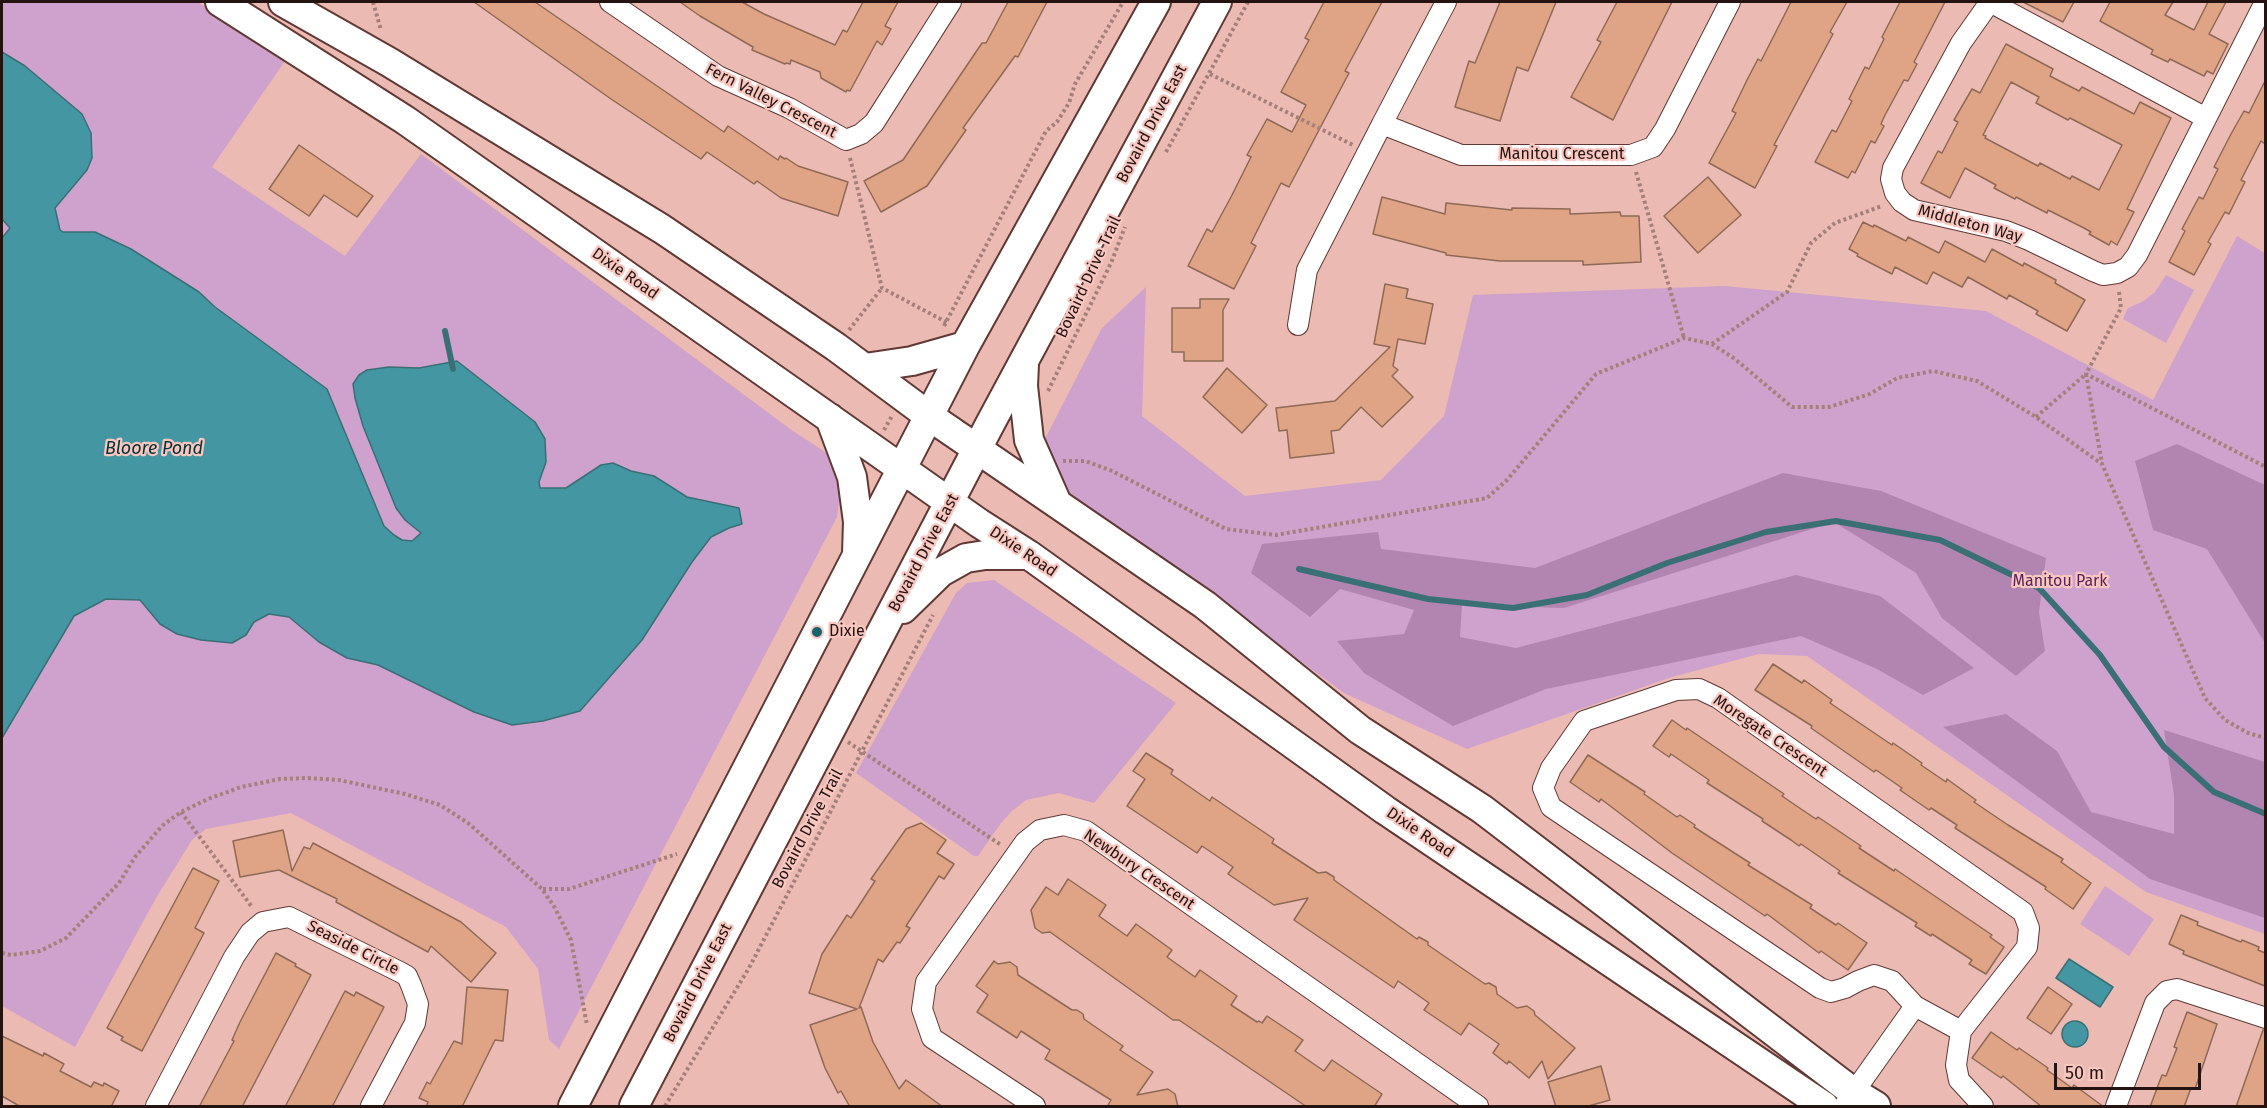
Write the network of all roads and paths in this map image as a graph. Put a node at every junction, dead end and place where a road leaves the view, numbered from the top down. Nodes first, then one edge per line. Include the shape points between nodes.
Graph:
1 (220, 2) edge
2 (283, 2) edge
3 (610, 2) edge
4 (951, 2) edge
5 (1122, 2) edge
6 (1156, 2) edge
7 (1217, 2) edge
8 (1248, 2) edge
9 (1446, 2) edge
10 (1730, 2) edge
11 (2265, 2) edge
12 (389, 62) junction
13 (1210, 74) junction
14 (369, 97) junction
15 (2206, 118) junction
16 (1382, 124) junction
17 (846, 140) junction
18 (1367, 152) junction
19 (1631, 155) junction
20 (1163, 157) dead end
21 (1895, 194) junction
22 (1128, 219) dead end
23 (2117, 273) junction
24 (882, 288) junction
25 (948, 323) junction
26 (1298, 325) dead end
27 (942, 329) dead end
28 (1684, 338) junction
29 (1712, 344) junction
30 (965, 346) junction
31 (836, 347) junction
32 (1024, 360) junction
33 (865, 368) junction
34 (2086, 374) junction
35 (903, 396) junction
36 (1044, 399) dead end
37 (929, 416) junction
38 (2036, 417) junction
39 (830, 418) junction
40 (874, 447) junction
41 (978, 448) junction
42 (1062, 461) dead end
43 (2102, 464) junction
44 (2265, 467) edge
45 (903, 468) junction
46 (951, 502) junction
47 (1057, 503) junction
48 (1029, 555) junction
49 (857, 556) junction
50 (933, 614) dead end
51 (886, 624) junction
52 (831, 731) junction
53 (2265, 738) edge
54 (862, 752) junction
55 (181, 812) junction
56 (680, 854) dead end
57 (1016, 855) junction
58 (542, 889) junction
59 (263, 922) junction
60 (2, 953) edge
61 (1915, 1006) junction
62 (2265, 1018) edge
63 (1961, 1032) junction
64 (601, 1052) junction
65 (1858, 1102) edge
66 (156, 1107) edge
67 (371, 1107) edge
68 (573, 1107) edge
69 (634, 1107) edge
70 (664, 1107) edge
71 (1035, 1107) edge
72 (1478, 1107) edge
73 (1824, 1107) edge
74 (1983, 1107) edge
75 (2116, 1107) edge

1 - 14 main road, Dixie Road
2 - 12 main road
3 - 17 street, Fern Valley Crescent via 718,76 789,108
4 - 17 street, Fern Valley Crescent via 874,123
5 - 25 path via 1075,84 1070,103 1046,131
6 - 30 main road
7 - 32 main road, Bovaird Drive East
8 - 13 path
9 - 16 street
10 - 19 street, Manitou Crescent via 1665,129 1653,147
11 - 15 street
12 - 14 main road
12 - 31 main road via 662,229
13 - 18 path
13 - 20 path
14 - 39 main road, Dixie Road
15 - 21 street via 1990,2 1961,43 1893,168
15 - 23 street via 2137,255
16 - 18 street
16 - 19 street, Manitou Crescent via 1461,155
17 - 24 path
18 - 26 street via 1307,270
19 - 28 path
21 - 23 street, Middleton Way via 1914,210 2006,231 2103,275
21 - 29 path via 1882,206 1835,223 1811,243 1787,292
22 - 36 path, Bovaird Drive Trail via 1111,263
23 - 34 path via 2121,308
24 - 25 path
24 - 31 path
25 - 27 path
28 - 29 path
28 - 42 path via 1596,374 1507,480 1487,498 1276,536 1226,529 1110,470 1085,461
29 - 38 path via 1792,407 1829,407 1869,394 1897,378 1933,371 1977,381
30 - 33 main road via 912,361
30 - 37 main road
31 - 33 main road
32 - 41 main road, Bovaird Drive East
32 - 47 main road via 1029,440
33 - 35 main road
34 - 38 path
34 - 43 path
34 - 44 path
35 - 37 main road
35 - 40 path
37 - 41 main road
37 - 45 main road
38 - 43 path
39 - 40 main road, Dixie Road
39 - 49 main road via 852,477 858,522
40 - 45 main road, Dixie Road
41 - 46 main road, Bovaird Drive East
41 - 47 main road
43 - 53 path via 2205,698 2225,720
45 - 46 main road, Dixie Road
45 - 49 main road
46 - 48 main road, Dixie Road
46 - 51 main road, Bovaird Drive East
47 - 65 main road via 1205,605 1360,730 1482,809
48 - 51 main road via 966,558 941,572
48 - 73 main road, Dixie Road via 1385,810
49 - 64 main road
50 - 54 path, Bovaird Drive Trail
51 - 52 main road, Bovaird Drive East
52 - 54 path
52 - 69 main road, Bovaird Drive East
54 - 57 path
54 - 70 path, Bovaird Drive Trail via 749,968
55 - 58 path via 241,787 280,779 339,780 405,794 440,805 468,824
55 - 59 path
55 - 60 path via 163,825 119,883 66,938 40,951
56 - 58 path via 568,889
57 - 71 street, Newbury Crescent via 926,982 922,1010 932,1038
57 - 72 street, Newbury Crescent via 1040,830 1064,825 1086,831
58 - 64 path via 571,940 589,1032
59 - 66 street via 234,957
59 - 67 street, Seaside Circle via 289,917 407,976 418,1004 415,1023
61 - 63 street, Moregate Crescent
61 - 63 street, Moregate Crescent via 1892,981 1874,975 1831,992 1820,988 1551,807 1543,788 1551,768 1584,721 1676,690 1699,689 1718,698 2023,912 2029,928 2027,947
61 - 65 street
62 - 75 street via 2177,989 2167,992 2155,1003
63 - 74 street, Moregate Crescent via 1956,1065 1959,1080
64 - 68 main road

